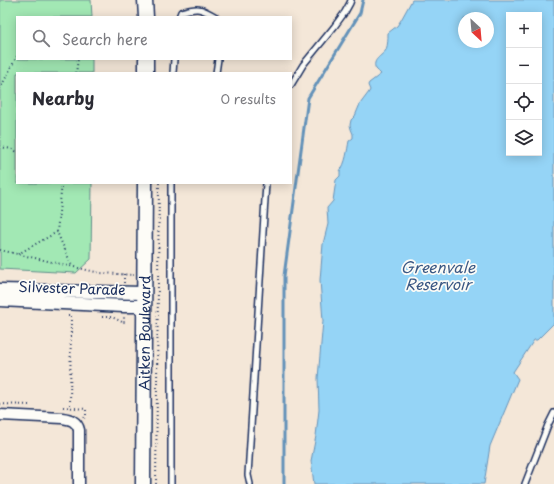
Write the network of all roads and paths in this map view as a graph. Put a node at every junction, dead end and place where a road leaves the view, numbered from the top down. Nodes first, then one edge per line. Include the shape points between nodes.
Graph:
1 (145, 0) edge
2 (351, 0) edge
3 (146, 16) edge
4 (179, 16) edge
5 (214, 16) edge
6 (16, 58) edge
7 (78, 60) edge
8 (146, 60) edge
9 (174, 60) edge
10 (218, 60) edge
11 (76, 72) edge
12 (146, 72) edge
13 (173, 72) edge
14 (216, 72) edge
15 (292, 83) edge
16 (0, 89) edge
17 (0, 147) edge
18 (16, 151) edge
19 (62, 184) edge
20 (145, 184) edge
21 (159, 184) edge
22 (171, 184) edge
23 (266, 184) edge
24 (57, 232) junction
25 (0, 250) edge
26 (17, 254) junction
27 (73, 267) junction
28 (144, 276) junction
29 (0, 290) edge
30 (143, 299) junction
31 (0, 300) edge
32 (63, 315) dead end
33 (70, 408) dead end
34 (554, 413) edge
35 (0, 415) edge
36 (80, 484) edge
37 (143, 484) edge
38 (156, 484) edge
39 (172, 484) edge
40 (250, 484) edge
41 (525, 484) edge

1 - 3 main road
2 - 15 lane
4 - 5 lane via 181,12 202,9
6 - 16 path
7 - 11 path
8 - 12 main road
9 - 13 lane
10 - 14 lane
17 - 18 path
19 - 24 path
20 - 28 main road, Aitken Boulevard
21 - 38 path
22 - 39 lane
23 - 40 lane via 248,475
24 - 26 path
24 - 27 path
25 - 26 path
26 - 27 path
27 - 28 path via 100,273
28 - 30 main road, Aitken Boulevard
29 - 30 street, Silvester Parade
30 - 31 street, Silvester Parade via 124,306
30 - 37 main road, Aitken Boulevard
32 - 33 path via 71,315
34 - 41 lane
35 - 36 street via 62,418 77,424

